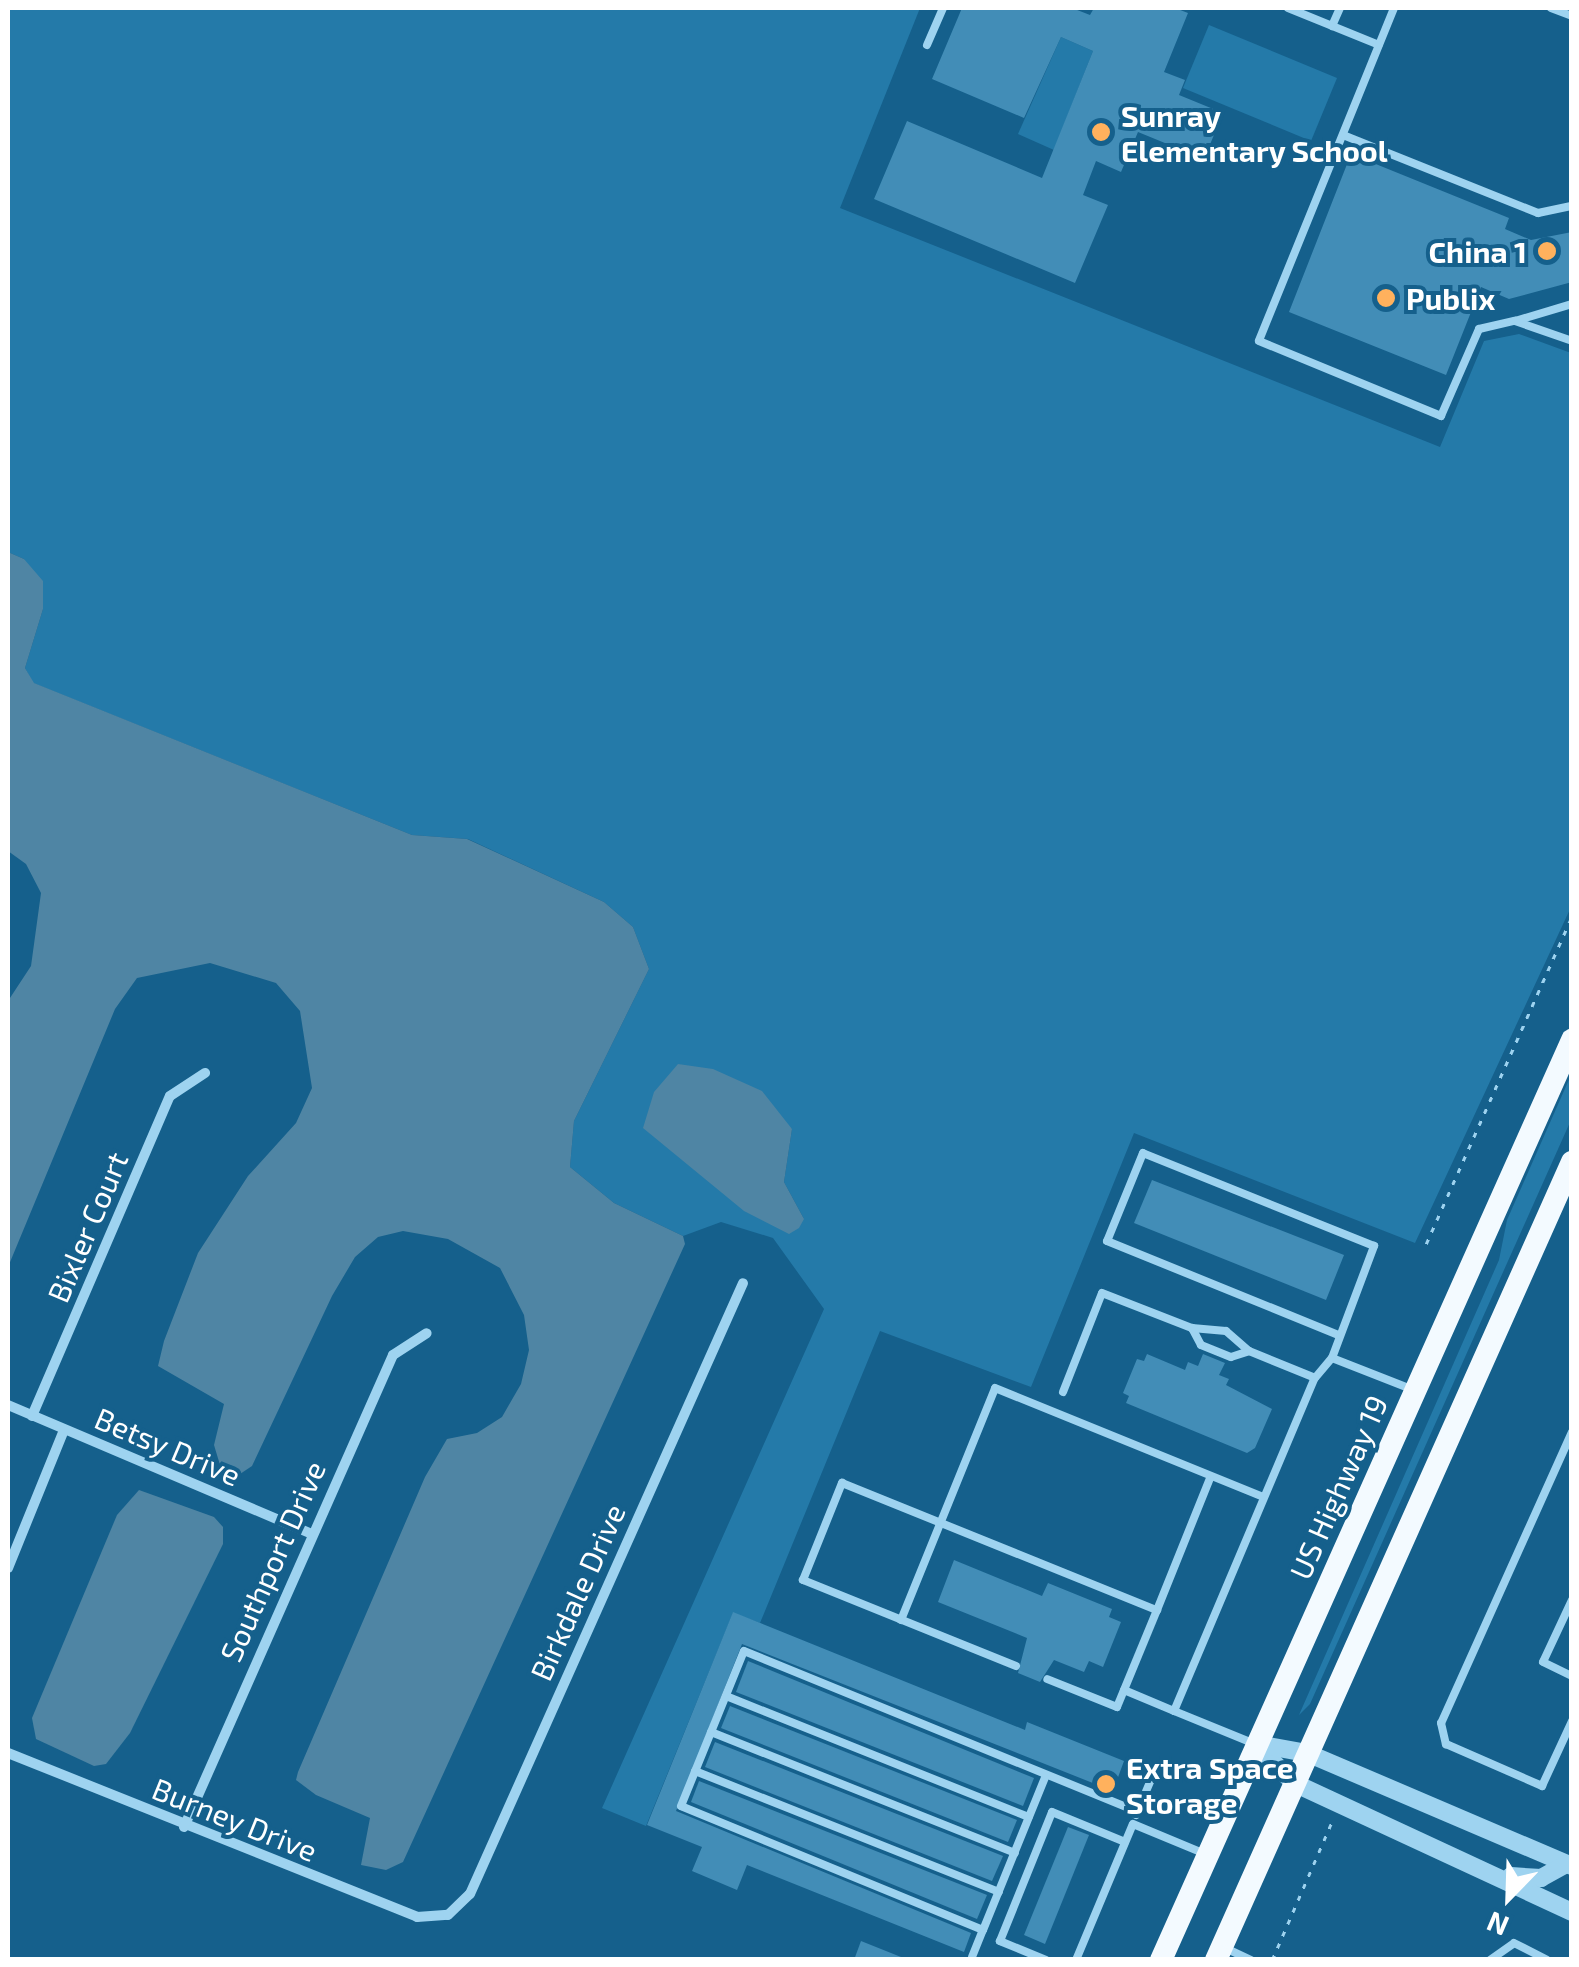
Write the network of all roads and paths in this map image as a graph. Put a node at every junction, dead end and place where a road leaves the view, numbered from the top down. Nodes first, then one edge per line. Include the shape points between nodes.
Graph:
1 (943, 8) edge
2 (1288, 8) edge
3 (1340, 8) edge
4 (1394, 8) edge
5 (1551, 8) edge
6 (1572, 16) edge
7 (1332, 26) junction
8 (928, 45) dead end
9 (1379, 45) junction
10 (1342, 135) junction
11 (1572, 206) edge
12 (1572, 304) edge
13 (1516, 321) junction
14 (1572, 341) edge
15 (1572, 916) edge
16 (1572, 1040) edge
17 (204, 1073) dead end
18 (1572, 1162) edge
19 (1426, 1244) dead end
20 (743, 1283) dead end
21 (1192, 1328) junction
22 (427, 1333) dead end
23 (1338, 1335) junction
24 (1249, 1351) junction
25 (1332, 1358) junction
26 (1315, 1378) junction
27 (1414, 1391) junction
28 (1063, 1392) dead end
29 (8, 1406) edge
30 (32, 1416) junction
31 (64, 1430) junction
32 (1572, 1432) edge
33 (1211, 1476) junction
34 (1264, 1497) junction
35 (940, 1523) junction
36 (310, 1533) junction
37 (8, 1568) edge
38 (1572, 1600) edge
39 (1156, 1610) junction
40 (901, 1620) junction
41 (1016, 1666) dead end
42 (1572, 1676) edge
43 (1047, 1679) dead end
44 (1124, 1690) junction
45 (726, 1696) junction
46 (1174, 1711) junction
47 (1572, 1721) edge
48 (711, 1732) junction
49 (1256, 1744) junction
50 (8, 1753) edge
51 (1307, 1753) junction
52 (695, 1771) junction
53 (1046, 1775) junction
54 (1150, 1780) dead end
55 (1294, 1784) junction
56 (1340, 1804) junction
57 (1138, 1812) junction
58 (1029, 1817) junction
59 (1133, 1824) junction
60 (184, 1826) junction
61 (1125, 1842) junction
62 (1014, 1853) junction
63 (1207, 1855) junction
64 (1570, 1862) edge
65 (1472, 1865) junction
66 (998, 1892) junction
67 (1572, 1912) edge
68 (448, 1914) joint
69 (984, 1930) junction
70 (1219, 1953) edge
71 (972, 1956) dead end
72 (1046, 1960) edge
73 (1076, 1960) edge
74 (1161, 1960) edge
75 (1250, 1960) edge
76 (1272, 1960) edge
77 (1490, 1960) edge
78 (1546, 1960) edge

1 - 8 lane
2 - 7 lane
3 - 7 lane
4 - 9 lane
5 - 6 lane
7 - 9 lane
9 - 10 lane
10 - 11 lane via 1538,213
10 - 13 lane via 1259,342 1442,416 1479,329
12 - 13 lane
13 - 14 lane
15 - 19 path
16 - 27 highway, US Highway 19
17 - 30 street, Bixler Court via 170,1096
18 - 51 highway
20 - 68 street, Birkdale Drive via 470,1894
21 - 24 lane via 1226,1330
21 - 24 lane via 1201,1345 1231,1357
21 - 28 lane via 1102,1293
22 - 36 street, Southport Drive via 393,1355
23 - 23 lane via 1107,1241 1143,1152 1374,1246
23 - 25 lane
24 - 26 lane
25 - 26 lane
25 - 27 lane
26 - 34 lane
27 - 49 highway, US Highway 19
29 - 30 street, Betsy Drive
30 - 31 street, Betsy Drive
31 - 36 street, Betsy Drive
31 - 37 street
32 - 47 lane via 1440,1723 1446,1744 1542,1786
33 - 34 lane
33 - 35 lane via 995,1388
33 - 39 lane
34 - 46 lane
35 - 39 lane
35 - 40 lane
35 - 40 lane via 842,1483 802,1580
36 - 60 street, Southport Drive
38 - 42 lane via 1543,1662
39 - 44 lane
40 - 41 lane
43 - 44 lane via 1118,1707
44 - 46 lane
45 - 48 lane
45 - 53 lane via 744,1652
45 - 58 lane
46 - 49 lane
48 - 52 lane
48 - 62 lane
49 - 51 street
49 - 55 street
49 - 63 highway, US Highway 19
50 - 60 street, Burney Drive
51 - 55 highway
51 - 64 street
52 - 66 lane
52 - 69 lane via 680,1806
53 - 57 lane
53 - 58 lane
54 - 57 lane
55 - 56 street
55 - 70 highway
56 - 65 street
56 - 76 path
57 - 59 lane
58 - 62 lane
59 - 61 lane
59 - 63 lane
60 - 68 street, Burney Drive via 417,1917
61 - 72 lane via 1052,1812 1000,1941
61 - 73 lane
62 - 66 lane
63 - 74 highway, US Highway 19
64 - 65 street via 1554,1875 1524,1879
65 - 67 street
66 - 69 lane
69 - 71 lane
70 - 75 lane
77 - 78 lane via 1514,1943

